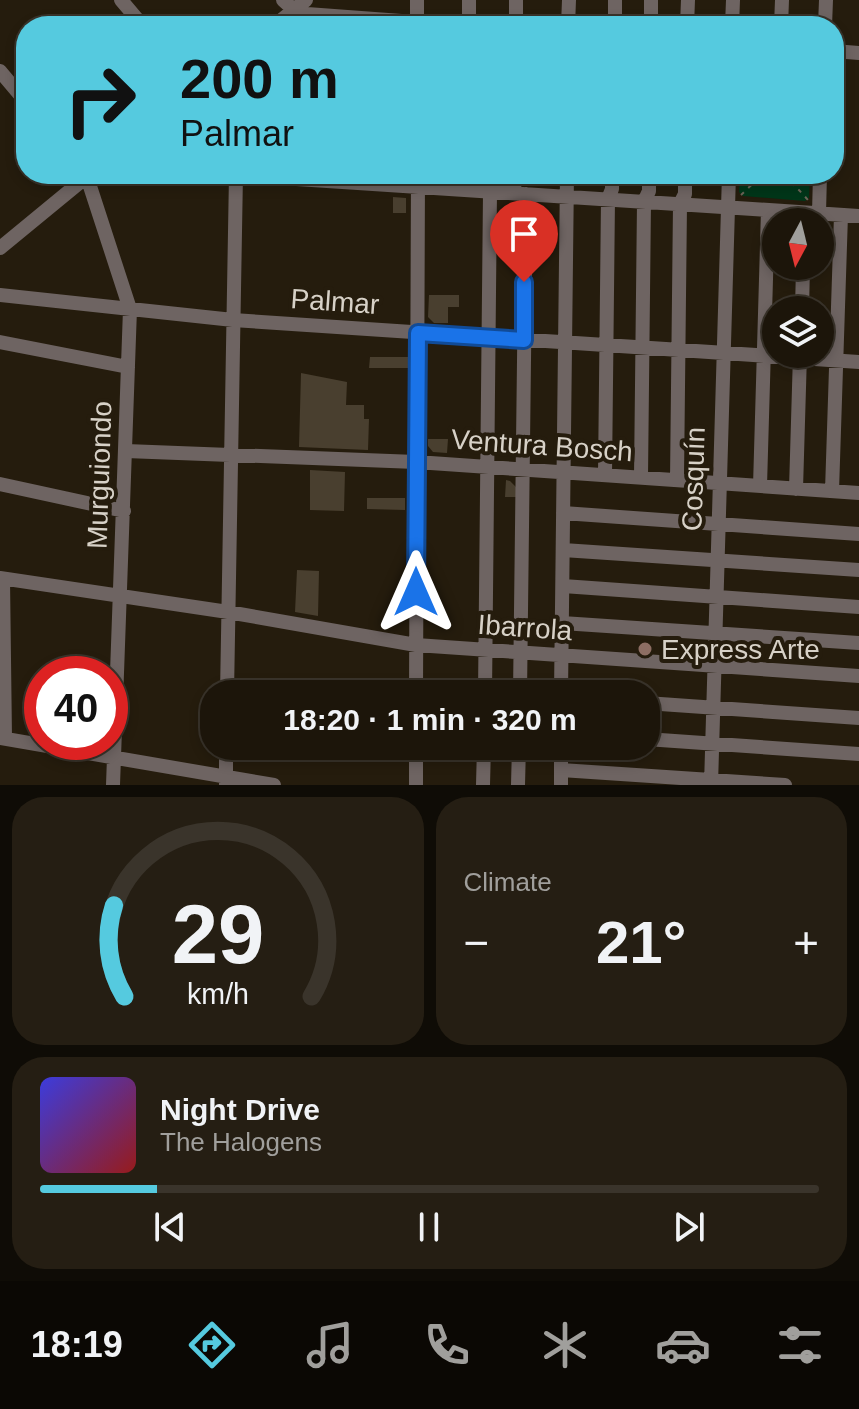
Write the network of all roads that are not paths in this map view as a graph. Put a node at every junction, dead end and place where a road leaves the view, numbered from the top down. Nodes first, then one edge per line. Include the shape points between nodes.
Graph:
1 (121, 0) edge
2 (306, 0) edge
3 (289, 5) edge
4 (135, 16) edge
5 (329, 16) edge
6 (0, 71) edge
7 (16, 90) edge
8 (77, 184) edge
9 (91, 184) edge
10 (236, 184) edge
11 (418, 184) edge
12 (438, 184) edge
13 (468, 184) edge
14 (518, 184) edge
15 (567, 184) edge
16 (612, 184) edge
17 (649, 184) edge
18 (685, 184) edge
19 (729, 184) edge
20 (817, 184) edge
21 (468, 190) junction
22 (490, 192) junction
23 (520, 194) junction
24 (566, 197) junction
25 (608, 199) junction
26 (728, 201) junction
27 (644, 202) junction
28 (680, 204) junction
29 (810, 208) edge
30 (762, 209) edge
31 (834, 214) edge
32 (841, 215) junction
33 (859, 216) edge
34 (0, 248) edge
35 (0, 295) edge
36 (130, 309) junction
37 (233, 320) junction
38 (418, 333) junction
39 (488, 338) junction
40 (524, 340) junction
41 (0, 342) edge
42 (565, 343) junction
43 (605, 345) junction
44 (642, 348) junction
45 (678, 350) junction
46 (723, 353) junction
47 (762, 356) edge
48 (836, 361) junction
49 (859, 362) edge
50 (128, 367) junction
51 (763, 368) edge
52 (800, 368) edge
53 (126, 451) junction
54 (230, 456) junction
55 (416, 462) junction
56 (487, 467) junction
57 (522, 470) junction
58 (564, 472) junction
59 (605, 475) junction
60 (641, 477) junction
61 (677, 480) junction
62 (719, 483) junction
63 (0, 484) edge
64 (760, 486) junction
65 (796, 489) junction
66 (832, 491) junction
67 (859, 493) edge
68 (124, 511) junction
69 (563, 513) junction
70 (718, 524) junction
71 (859, 534) edge
72 (563, 550) junction
73 (717, 561) junction
74 (859, 570) edge
75 (2, 579) edge
76 (563, 586) junction
77 (120, 595) junction
78 (716, 596) junction
79 (859, 607) edge
80 (228, 612) junction
81 (562, 623) junction
82 (715, 633) junction
83 (859, 643) edge
84 (416, 645) junction
85 (485, 651) junction
86 (521, 654) junction
87 (118, 656) edge
88 (562, 656) junction
89 (713, 667) junction
90 (859, 676) edge
91 (227, 680) edge
92 (416, 680) edge
93 (485, 680) edge
94 (520, 680) edge
95 (561, 680) edge
96 (660, 704) edge
97 (712, 708) junction
98 (859, 718) edge
99 (2, 738) edge
100 (660, 740) edge
101 (24, 742) edge
102 (712, 743) junction
103 (859, 754) edge
104 (114, 760) edge
105 (124, 760) edge
106 (226, 760) edge
107 (416, 760) edge
108 (484, 760) edge
109 (519, 760) edge
110 (561, 778) edge
111 (226, 781) edge
112 (711, 782) edge
113 (113, 785) edge
114 (274, 785) edge
115 (416, 785) edge
116 (483, 785) edge
117 (518, 785) edge
118 (785, 785) edge

1 - 4 street
2 - 3 street
3 - 5 street
6 - 7 street
8 - 34 street
9 - 36 street, Murguiondo
10 - 37 street
11 - 38 street
12 - 21 street
13 - 21 street
14 - 23 street
15 - 24 street
16 - 25 street
17 - 27 street
18 - 28 street
19 - 26 street, Cosquín
20 - 29 street
21 - 22 street
22 - 23 street
22 - 39 street
23 - 24 street
23 - 40 street
24 - 25 street
24 - 42 street
25 - 27 street
25 - 43 street
26 - 28 street
26 - 30 street
26 - 46 street, Cosquín
27 - 28 street
27 - 44 street
28 - 45 street
31 - 32 street
32 - 33 street
32 - 48 street
35 - 36 street, Palmar
36 - 37 street, Palmar
36 - 50 street, Murguiondo
37 - 38 street, Palmar
37 - 54 street
38 - 39 street, Palmar
38 - 55 street
39 - 40 street, Palmar
39 - 56 street
40 - 42 street, Palmar
40 - 57 street
41 - 50 street
42 - 43 street, Palmar
42 - 58 street
43 - 44 street, Palmar
43 - 59 street
44 - 45 street, Palmar
44 - 60 street
45 - 46 street, Palmar
45 - 61 street
46 - 47 street, Palmar
46 - 62 street, Cosquín
48 - 49 street, Palmar
48 - 66 street
50 - 53 street, Murguiondo
51 - 64 street
52 - 65 street
53 - 54 street, Ventura Bosch
53 - 68 street, Murguiondo
54 - 55 street, Ventura Bosch
54 - 80 street
55 - 56 street, Ventura Bosch
55 - 84 street
56 - 57 street, Ventura Bosch
56 - 85 street
57 - 58 street, Ventura Bosch
57 - 86 street
58 - 59 street, Ventura Bosch
58 - 69 street
59 - 60 street, Ventura Bosch
60 - 61 street, Ventura Bosch
61 - 62 street, Ventura Bosch
62 - 64 street, Ventura Bosch
62 - 70 street, Cosquín
63 - 68 street
64 - 65 street, Ventura Bosch
65 - 66 street, Ventura Bosch
66 - 67 street, Ventura Bosch
68 - 77 street, Murguiondo
69 - 70 street
69 - 72 street
70 - 71 street
70 - 73 street, Cosquín
72 - 73 street
72 - 76 street
73 - 74 street
73 - 78 street, Cosquín
75 - 77 street, Ibarrola
75 - 99 street
76 - 78 street
76 - 81 street
77 - 80 street, Ibarrola
77 - 87 street, Murguiondo
78 - 79 street
78 - 82 street, Cosquín
80 - 84 street, Ibarrola
80 - 91 street
81 - 82 street
81 - 88 street
82 - 83 street
82 - 89 street, Cosquín
84 - 85 street, Ibarrola
84 - 92 street
85 - 86 street, Ibarrola
85 - 93 street
86 - 88 street, Ibarrola
86 - 94 street
88 - 89 street, Ibarrola
88 - 95 street
89 - 90 street, Ibarrola
89 - 97 street, Cosquín
96 - 97 street
97 - 98 street
97 - 102 street, Cosquín
99 - 101 street
100 - 102 street
102 - 103 street
102 - 112 street, Cosquín
104 - 113 street, Murguiondo
105 - 111 street
106 - 111 street
107 - 115 street
108 - 116 street
109 - 117 street
110 - 112 street
111 - 114 street
112 - 118 street

